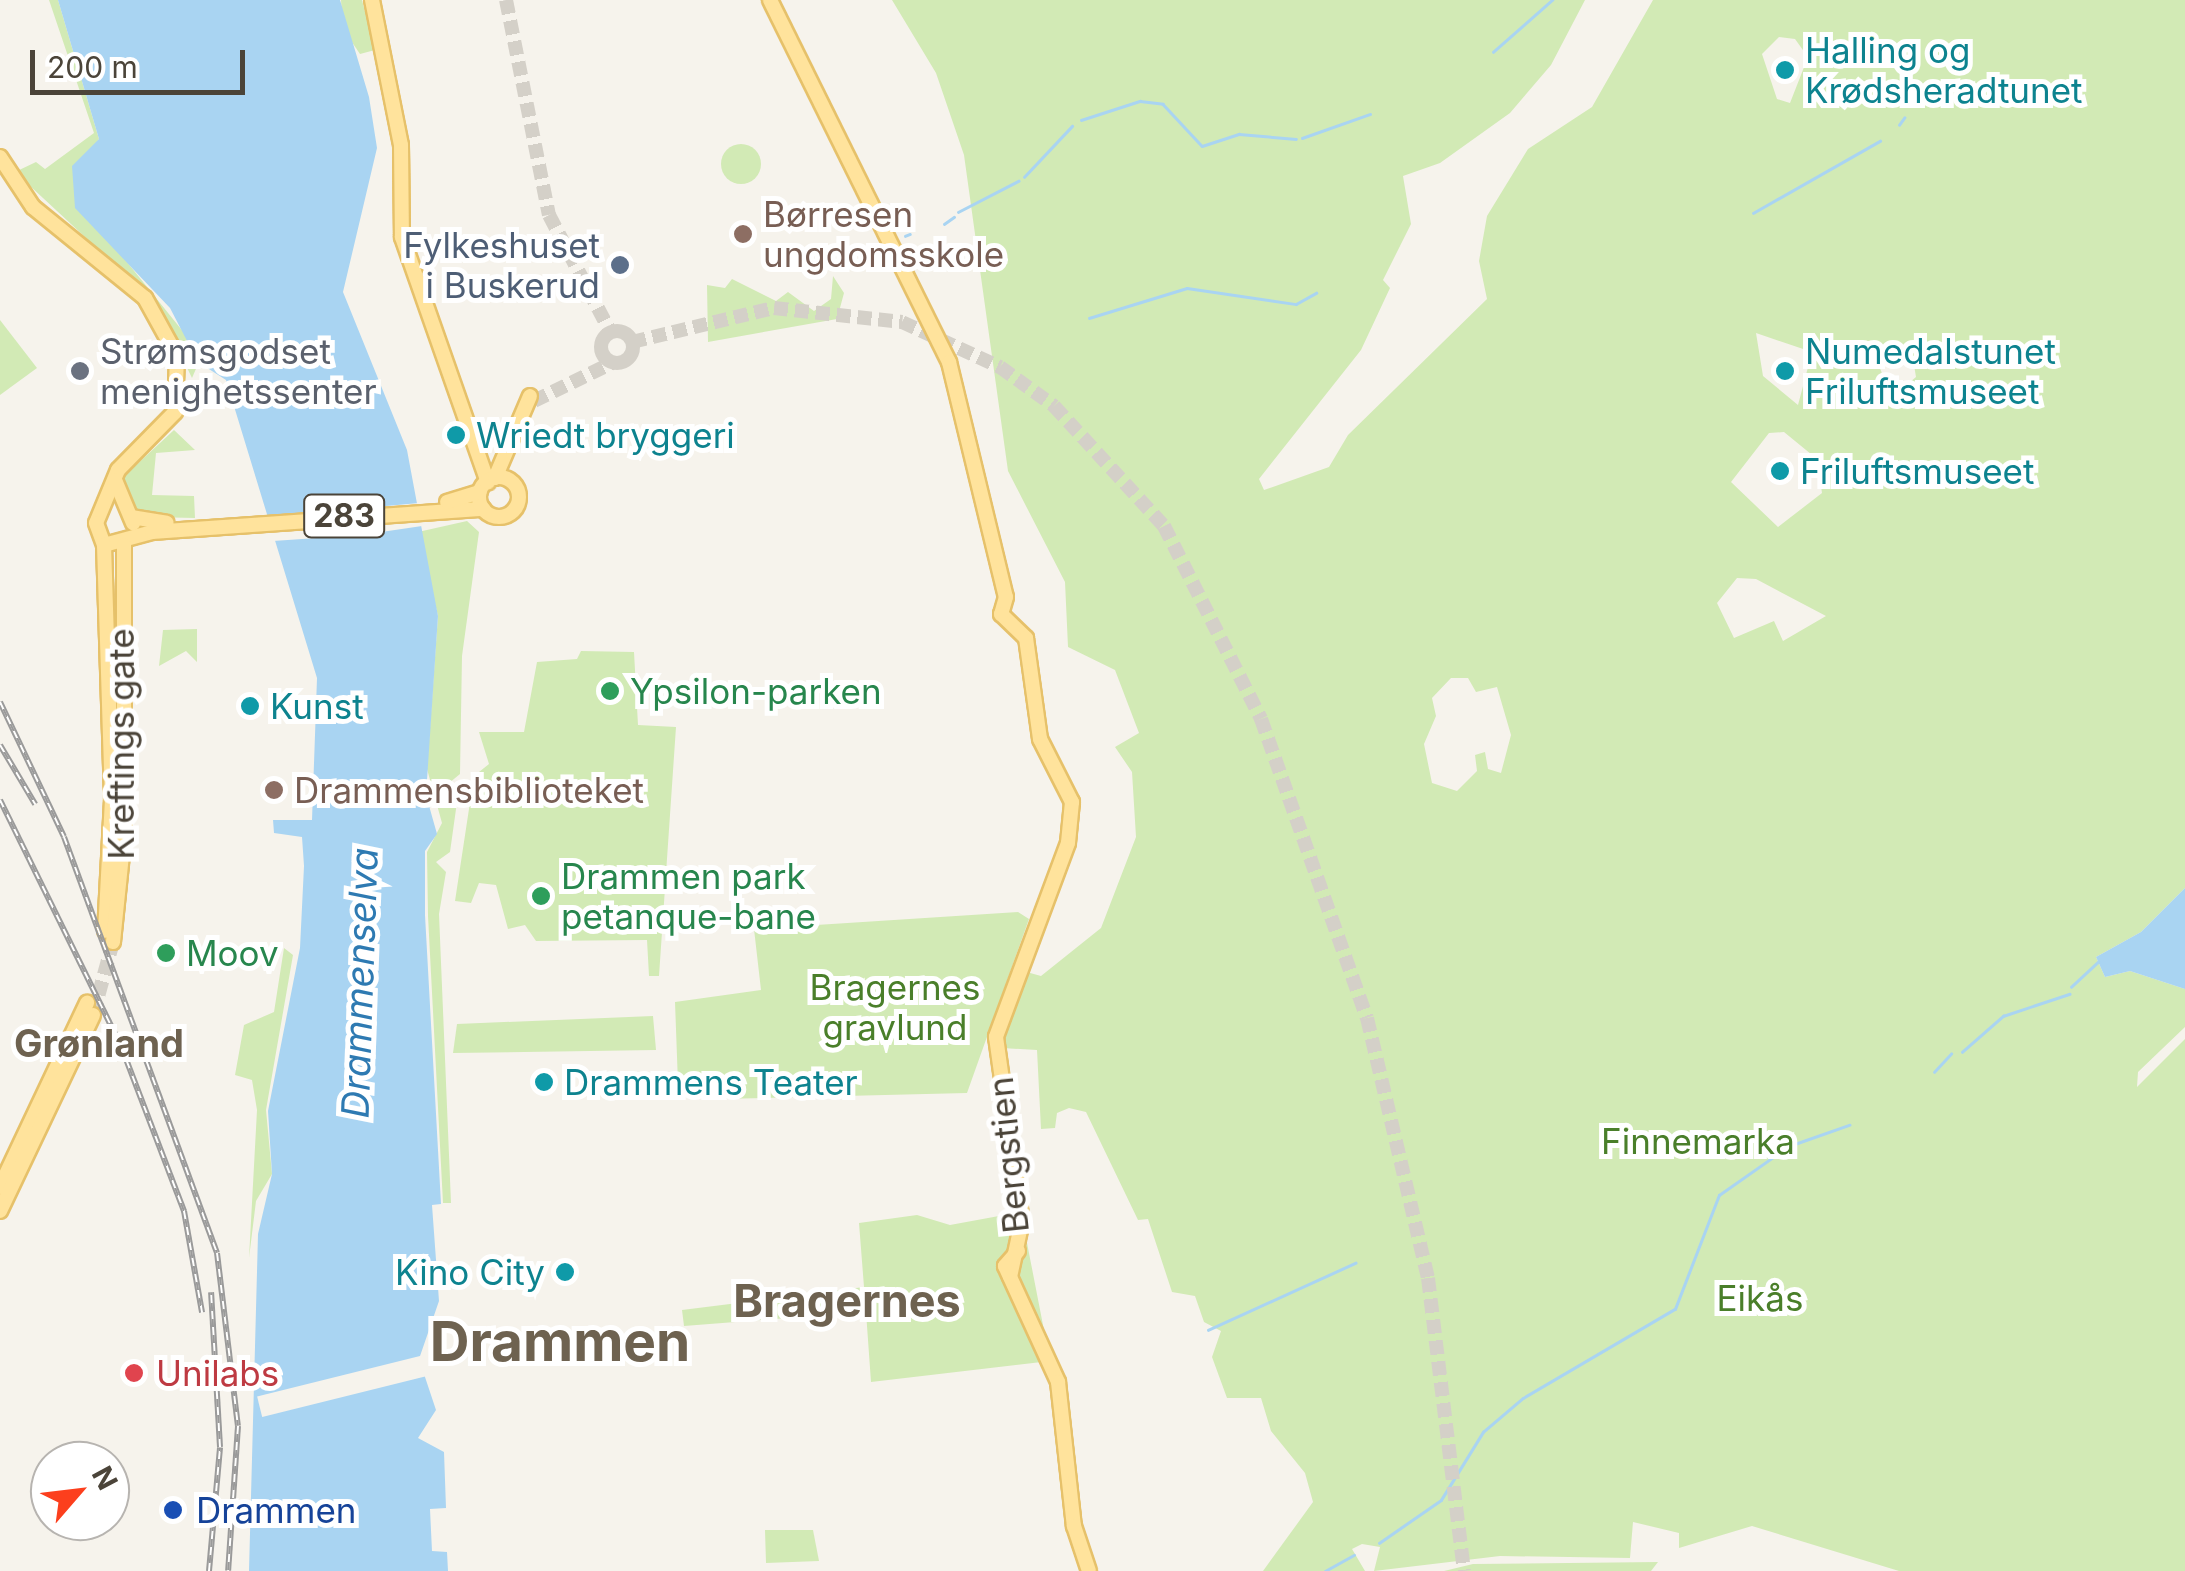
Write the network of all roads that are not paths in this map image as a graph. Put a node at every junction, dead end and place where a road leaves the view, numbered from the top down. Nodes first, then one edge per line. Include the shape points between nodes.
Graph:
1 (372, 0) edge
2 (770, 0) edge
3 (0, 158) edge
4 (532, 398) tunnel mouth
5 (115, 480) junction
6 (493, 483) junction
7 (483, 509) junction
8 (425, 510) junction
9 (103, 512) junction
10 (126, 514) junction
11 (192, 526) junction
12 (128, 542) junction
13 (104, 545) junction
14 (0, 1187) edge
15 (0, 1211) edge
16 (1089, 1571) edge

1 - 6 main road via 401,144 402,238
2 - 16 main road, Bergstien via 949,362 1006,597 1001,614 1026,638 1040,740 1074,822 996,1037 1022,1220 1008,1271 1055,1372
3 - 5 main road via 33,207 144,298 179,366 170,420
4 - 6 main road, 283
5 - 9 main road
5 - 10 main road
6 - 7 main road
6 - 7 main road, 283 via 514,510 498,517
6 - 8 main road, 283
7 - 8 main road, 283
8 - 11 main road, 283
9 - 10 main road, 283
9 - 13 main road, Kreftings gate via 95,529
10 - 11 main road, 283
10 - 12 main road, Kreftings gate
11 - 12 main road, 283
12 - 13 main road, 283
12 - 13 main road, Kreftings gate via 124,836 109,937
14 - 15 main road via 90,1009

